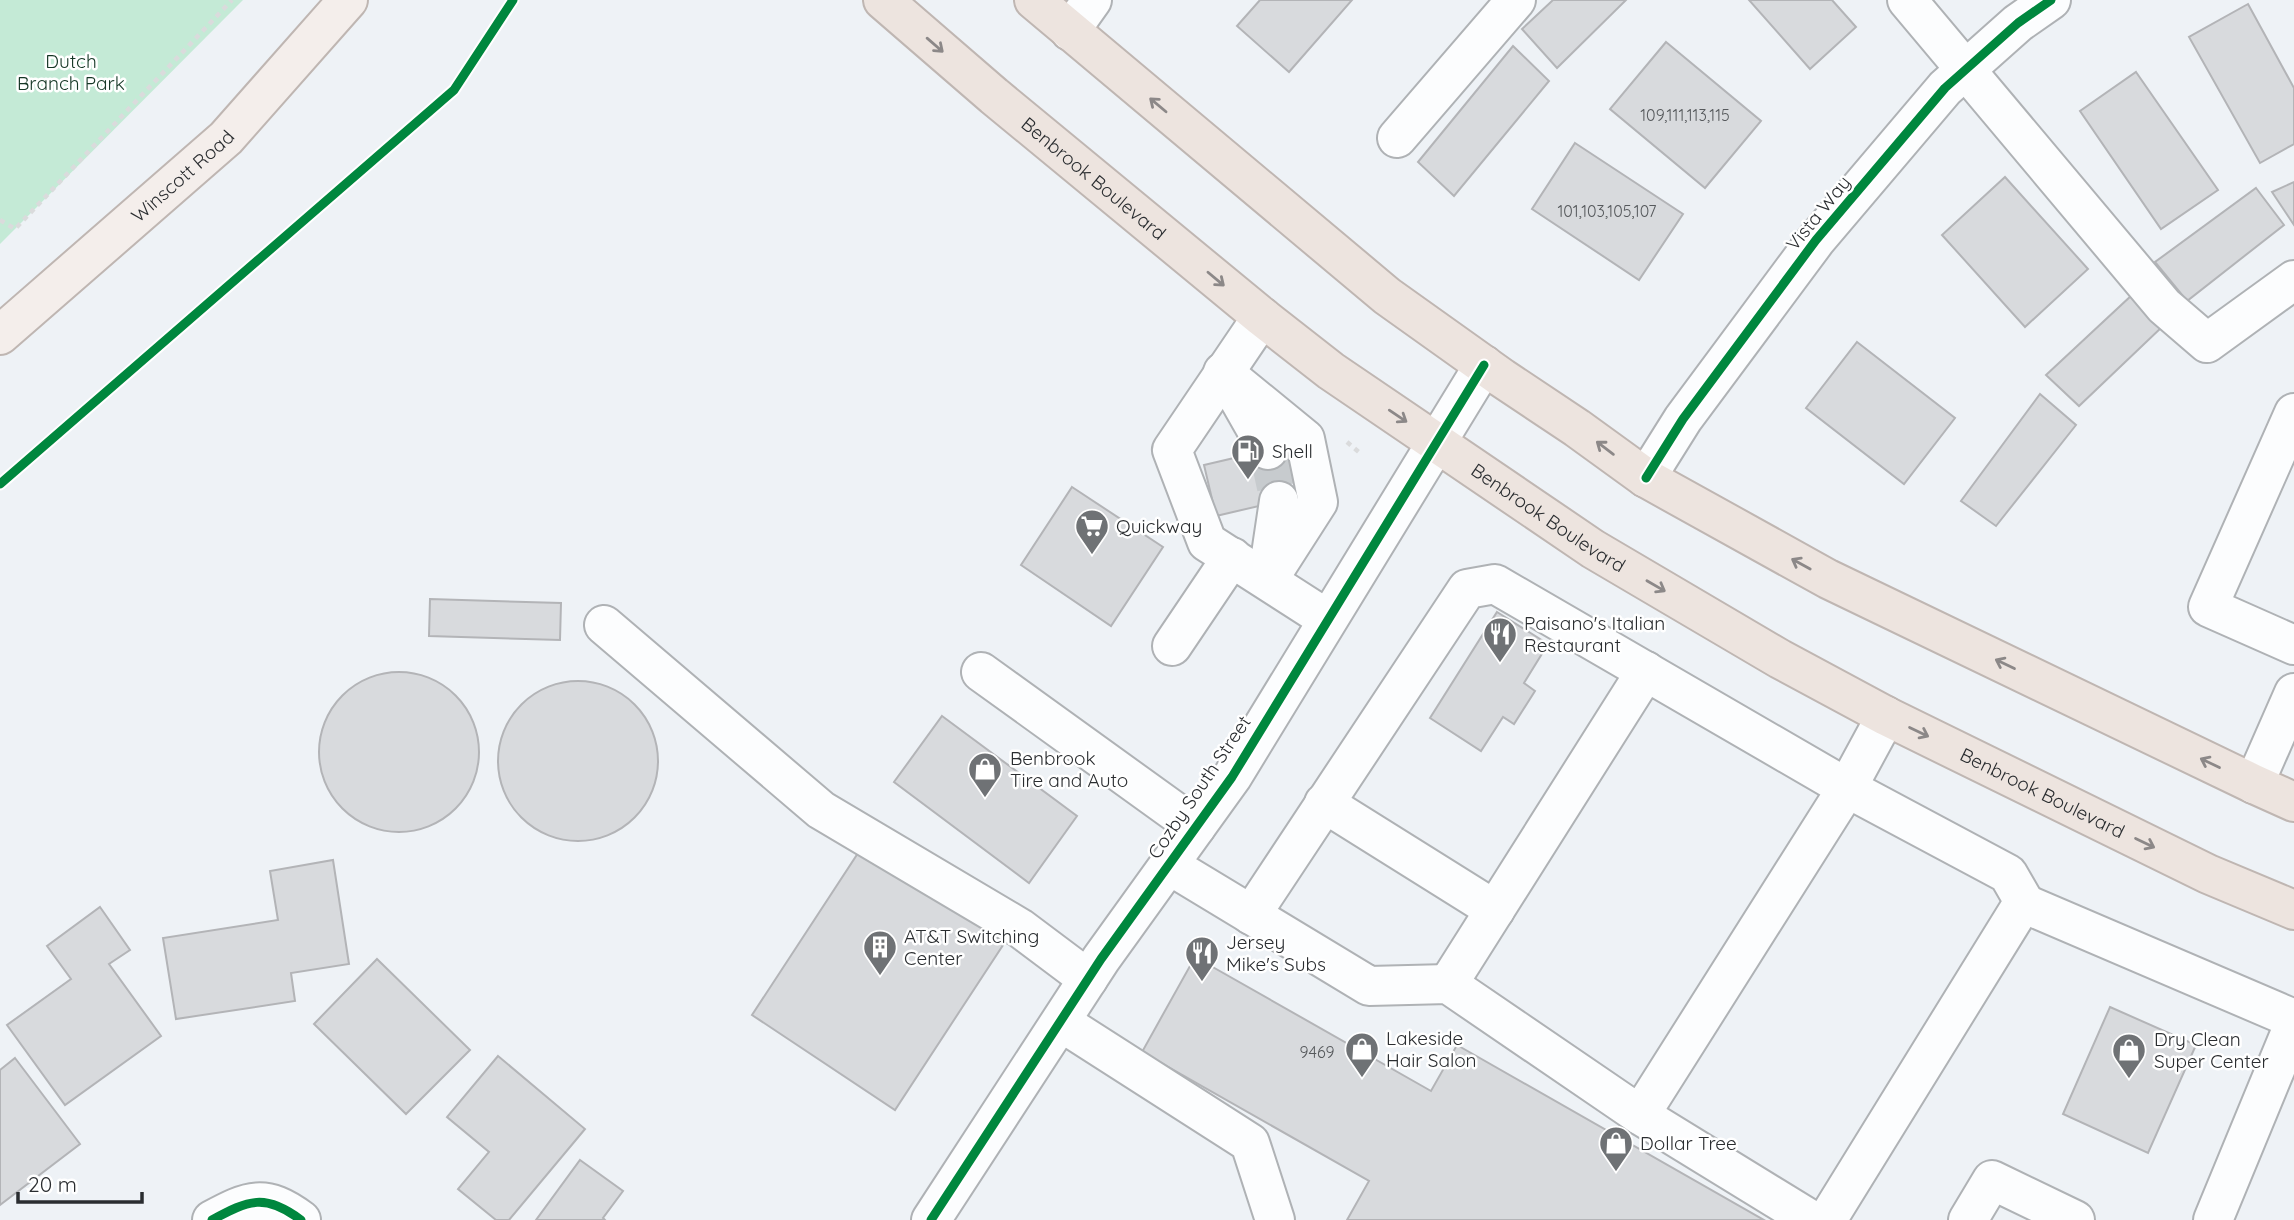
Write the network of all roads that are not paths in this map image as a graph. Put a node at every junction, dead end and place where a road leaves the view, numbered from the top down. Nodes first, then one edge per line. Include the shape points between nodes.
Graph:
1 (348, 0) edge
2 (883, 0) edge
3 (1034, 0) edge
4 (1092, 0) edge
5 (1516, 0) edge
6 (1907, 0) edge
7 (2051, 0) edge
8 (1070, 31) junction
9 (1966, 70) junction
10 (1397, 138) dead end
11 (2294, 281) edge
12 (1262, 317) junction
13 (1, 332) edge
14 (1483, 365) junction
15 (1223, 372) junction
16 (2294, 413) edge
17 (1436, 441) junction
18 (1255, 453) tunnel mouth
19 (1646, 478) junction
20 (1266, 504) tunnel mouth
21 (1232, 558) junction
22 (1268, 580) junction
23 (1327, 619) junction
24 (604, 625) dead end
25 (2294, 645) edge
26 (1172, 646) dead end
27 (1646, 671) junction
28 (981, 672) dead end
29 (2294, 693) edge
30 (1886, 716) junction
31 (2254, 784) junction
32 (1847, 788) junction
33 (2294, 802) edge
34 (1324, 803) junction
35 (1196, 827) junction
36 (1169, 865) junction
37 (2023, 903) junction
38 (1495, 910) junction
39 (2294, 910) edge
40 (1251, 915) junction
41 (1088, 979) junction
42 (1448, 984) junction
43 (2294, 1019) edge
44 (1060, 1022) junction
45 (2294, 1024) edge
46 (1640, 1115) junction
47 (212, 1220) edge
48 (301, 1220) edge
49 (931, 1220) edge
50 (1275, 1220) edge
51 (1811, 1220) edge
52 (1827, 1220) edge
53 (1968, 1220) edge
54 (2075, 1220) edge
55 (2213, 1220) edge

1 - 13 main road, Winscott Road via 226,138
2 -> 12 highway, Benbrook Boulevard
3 - 8 highway
4 - 8 street
5 - 10 street
6 - 9 street
7 - 9 street, Vista Way
14 -> 8 highway via 1387,296
9 - 11 street via 2164,306 2207,343
9 - 19 street, Vista Way via 1945,88 1816,240 1693,405
12 - 15 street
12 -> 17 highway, Benbrook Boulevard via 1331,371
14 - 17 street, Cozby South Street
19 -> 14 highway
15 - 18 street
15 - 21 street via 1172,450 1207,542
15 - 22 street via 1305,439 1318,502
16 - 25 street via 2208,607
17 - 23 street, Cozby South Street
17 -> 30 highway, Benbrook Boulevard via 1593,549
31 -> 19 highway via 1828,579
20 - 22 street
21 - 22 street
21 - 26 street
22 - 23 street
23 - 35 street, Cozby South Street via 1232,777
24 - 41 street via 821,810 1020,928
27 - 32 street
27 - 34 street via 1495,584 1466,589
27 - 38 street
28 - 35 street
29 - 31 street
30 - 32 street
30 -> 39 highway, Benbrook Boulevard via 2208,874
31 - 33 highway
32 - 37 street via 2008,874
32 - 46 street
34 - 38 street
34 - 40 street
35 - 36 street, Cozby South Street
36 - 40 street
36 - 41 street, Cozby South Street
37 - 43 street
37 - 52 street
38 - 42 street
40 - 42 street via 1369,986
41 - 44 street, Cozby South Street
42 - 46 street
44 - 49 street, Cozby South Street
44 - 50 street via 1250,1143
45 - 55 street
46 - 51 street
47 - 48 street via 243,1204 271,1202
53 - 54 street via 1992,1180

